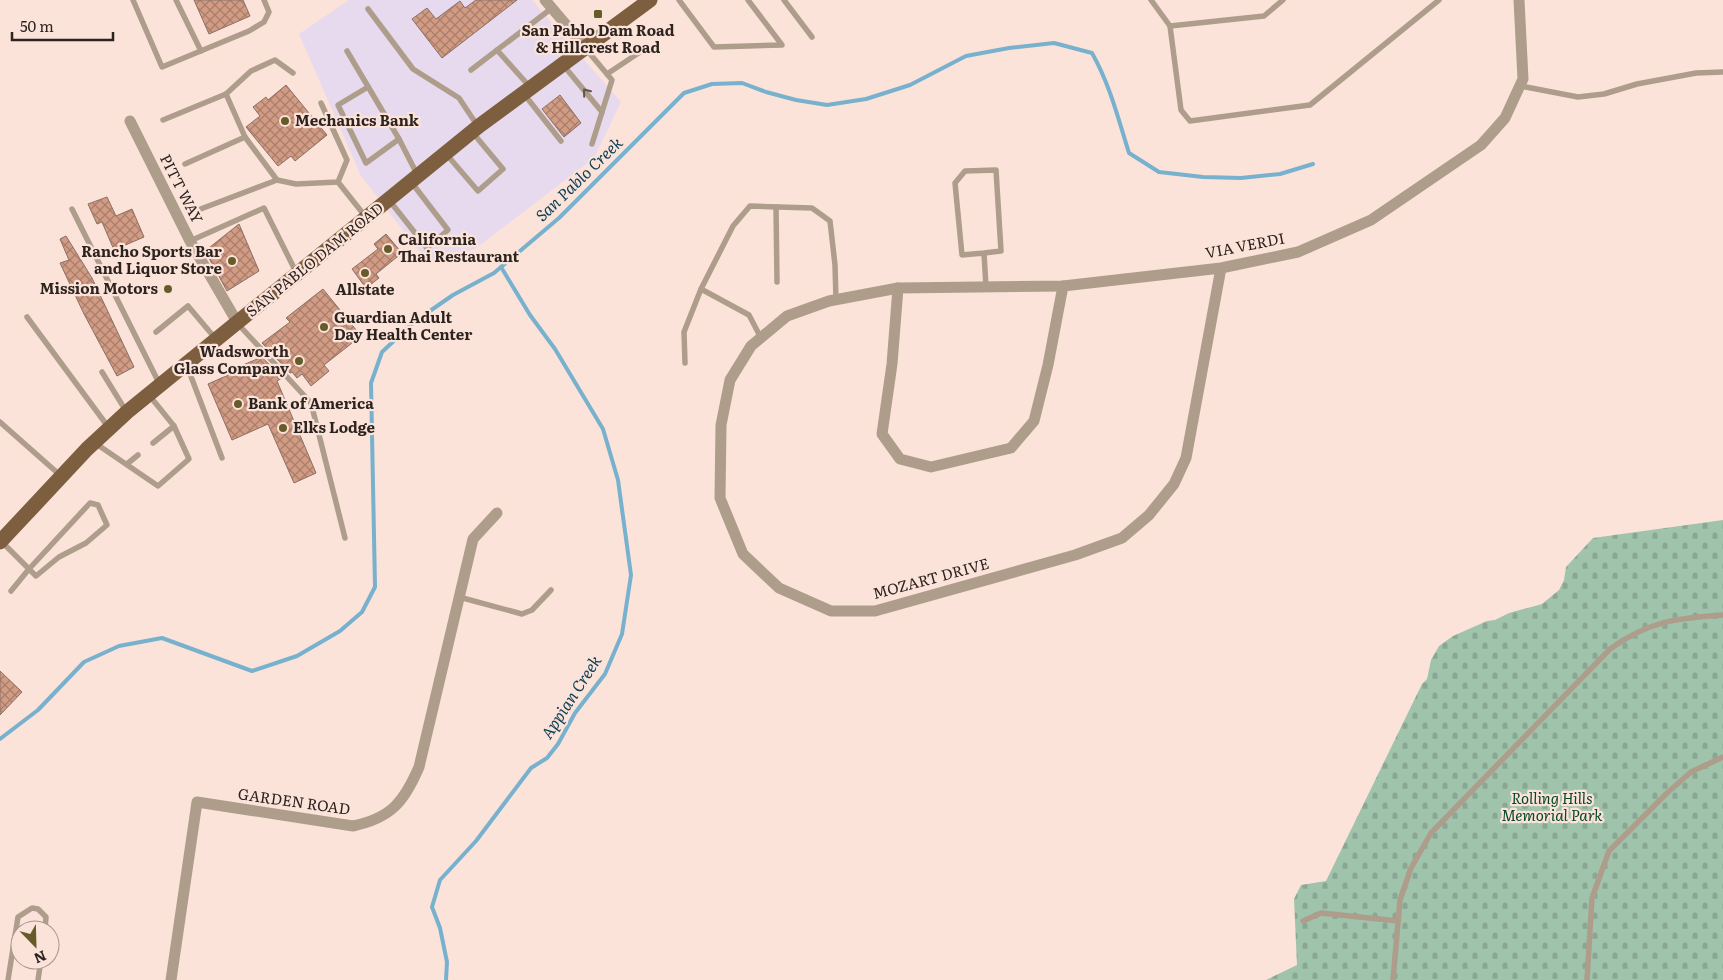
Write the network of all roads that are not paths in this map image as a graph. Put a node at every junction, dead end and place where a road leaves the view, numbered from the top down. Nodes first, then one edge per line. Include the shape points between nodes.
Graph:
1 (132, 0) edge
2 (176, 0) edge
3 (264, 0) edge
4 (650, 0) edge
5 (679, 0) edge
6 (748, 0) edge
7 (784, 0) edge
8 (1151, 0) edge
9 (1283, 0) edge
10 (1439, 0) edge
11 (1519, 0) edge
12 (549, 4) edge
13 (368, 9) dead end
14 (1170, 26) junction
15 (812, 37) dead end
16 (585, 48) junction
17 (498, 50) junction
18 (643, 50) dead end
19 (201, 51) junction
20 (347, 51) dead end
21 (562, 64) junction
22 (471, 70) dead end
23 (1723, 72) edge
24 (293, 73) dead end
25 (607, 74) junction
26 (1521, 86) junction
27 (368, 87) junction
28 (526, 89) junction
29 (226, 94) junction
30 (321, 103) dead end
31 (602, 112) junction
32 (163, 120) dead end
33 (130, 121) dead end
34 (475, 129) junction
35 (245, 137) junction
36 (399, 139) junction
37 (561, 141) dead end
38 (592, 144) dead end
39 (446, 153) junction
40 (185, 164) dead end
41 (414, 179) junction
42 (277, 180) junction
43 (338, 182) junction
44 (389, 200) junction
45 (776, 207) junction
46 (72, 209) dead end
47 (198, 210) dead end
48 (366, 218) junction
49 (190, 241) junction
50 (984, 253) junction
51 (1221, 268) junction
52 (297, 274) junction
53 (777, 282) dead end
54 (1063, 286) junction
55 (986, 287) junction
56 (898, 288) junction
57 (701, 289) junction
58 (832, 301) junction
59 (27, 317) dead end
60 (237, 322) junction
61 (156, 332) dead end
62 (761, 338) junction
63 (217, 340) junction
64 (685, 363) dead end
65 (186, 364) junction
66 (102, 372) dead end
67 (154, 390) junction
68 (127, 412) junction
69 (0, 422) edge
70 (174, 426) junction
71 (109, 428) junction
72 (93, 442) junction
73 (153, 443) dead end
74 (138, 455) dead end
75 (222, 458) dead end
76 (127, 464) junction
77 (61, 476) junction
78 (497, 513) dead end
79 (345, 538) dead end
80 (0, 542) edge
81 (29, 569) junction
82 (552, 590) dead end
83 (11, 591) dead end
84 (459, 597) junction
85 (1723, 615) edge
86 (1723, 757) edge
87 (18, 920) edge
88 (46, 920) edge
89 (1303, 921) dead end
90 (1398, 921) junction
91 (10, 967) edge
92 (8, 980) edge
93 (171, 980) edge
94 (1393, 980) edge
95 (1587, 980) edge

1 - 19 lane via 162,67
2 - 19 lane
3 - 19 lane via 268,12 264,22
4 - 16 main road, SAN PABLO DAM ROAD
5 - 6 lane via 714,47 782,45
7 - 15 lane
8 - 14 lane
9 - 14 lane via 1264,16
10 - 14 lane via 1310,105 1190,120 1181,110
11 - 26 street, VIA VERDI via 1524,80
12 - 16 street
12 - 17 lane
13 - 34 lane via 413,68 459,98
16 - 21 main road, SAN PABLO DAM ROAD
16 - 25 lane
17 - 22 lane
17 - 28 lane
18 - 25 lane
20 - 27 lane
21 - 28 main road, SAN PABLO DAM ROAD
31 -> 21 lane
23 - 26 lane via 1696,72 1578,97
24 - 29 lane via 275,60 251,71
25 - 31 lane via 612,80
26 - 51 street, VIA VERDI via 1505,118 1480,145 1371,220 1298,252
27 - 36 lane
27 - 36 lane via 338,105 366,163
28 - 34 main road, SAN PABLO DAM ROAD
28 - 37 lane
29 - 32 lane
29 - 35 lane
30 - 43 lane via 347,160
31 - 38 lane
33 - 49 street, PITT WAY
34 - 39 main road, SAN PABLO DAM ROAD
34 - 39 lane via 503,169 478,191
35 - 40 lane
35 - 42 lane
36 - 41 lane
39 - 41 main road, SAN PABLO DAM ROAD
41 - 44 main road, SAN PABLO DAM ROAD
41 - 44 lane via 448,230 427,248
42 - 43 lane via 296,184
42 - 47 lane
43 - 48 lane
44 - 48 main road, SAN PABLO DAM ROAD
45 - 53 lane
45 - 57 lane via 750,206 733,226
45 - 58 lane via 812,208 830,222 835,265
46 - 67 lane
48 - 52 main road, SAN PABLO DAM ROAD
49 - 52 lane via 264,208
49 - 60 street, PITT WAY
50 - 50 lane via 1001,251 996,170 965,171 955,183 962,255
50 - 55 lane
51 - 54 street, VIA VERDI
51 - 62 street, MOZART DRIVE via 1186,458 1174,484 1150,515 1122,538 875,611 831,611 779,588 743,554 736,538 720,498 722,425 730,380 751,346
52 - 60 main road, SAN PABLO DAM ROAD
54 - 55 street, VIA VERDI
54 - 56 street via 1034,421 1010,448 931,467 900,459 882,434
55 - 56 street, VIA VERDI
56 - 58 street, VIA VERDI
57 - 62 lane via 749,315
57 - 64 lane via 684,332
58 - 62 street, MOZART DRIVE via 787,316
59 - 71 lane
60 - 63 main road, SAN PABLO DAM ROAD
60 - 79 lane via 311,403
61 - 63 lane via 188,306
63 - 65 main road, SAN PABLO DAM ROAD
65 - 67 main road, SAN PABLO DAM ROAD
65 - 75 lane
66 - 68 lane
67 - 68 main road, SAN PABLO DAM ROAD
67 - 70 lane
68 - 71 main road, SAN PABLO DAM ROAD
69 - 77 lane
70 - 73 lane
70 - 76 lane via 189,459 158,486
71 - 72 main road, SAN PABLO DAM ROAD
72 - 76 lane
72 - 77 main road, SAN PABLO DAM ROAD
74 - 76 lane
77 - 80 main road, SAN PABLO DAM ROAD
78 - 84 street, GARDEN ROAD via 473,539
80 - 81 lane
81 - 81 lane via 36,576 59,557 86,544 107,525 98,505 90,503
81 - 83 lane
82 - 84 lane via 530,612 522,614
84 - 93 street, GARDEN ROAD via 419,767 402,800 388,813 372,822 353,826 197,802
85 - 90 lane via 1657,623 1628,635 1610,649 1431,833 1411,868 1400,900
86 - 95 lane via 1691,772 1609,851 1592,898
87 - 88 lane via 32,908 38,909
89 - 90 lane via 1321,913
90 - 94 lane
91 - 92 lane

